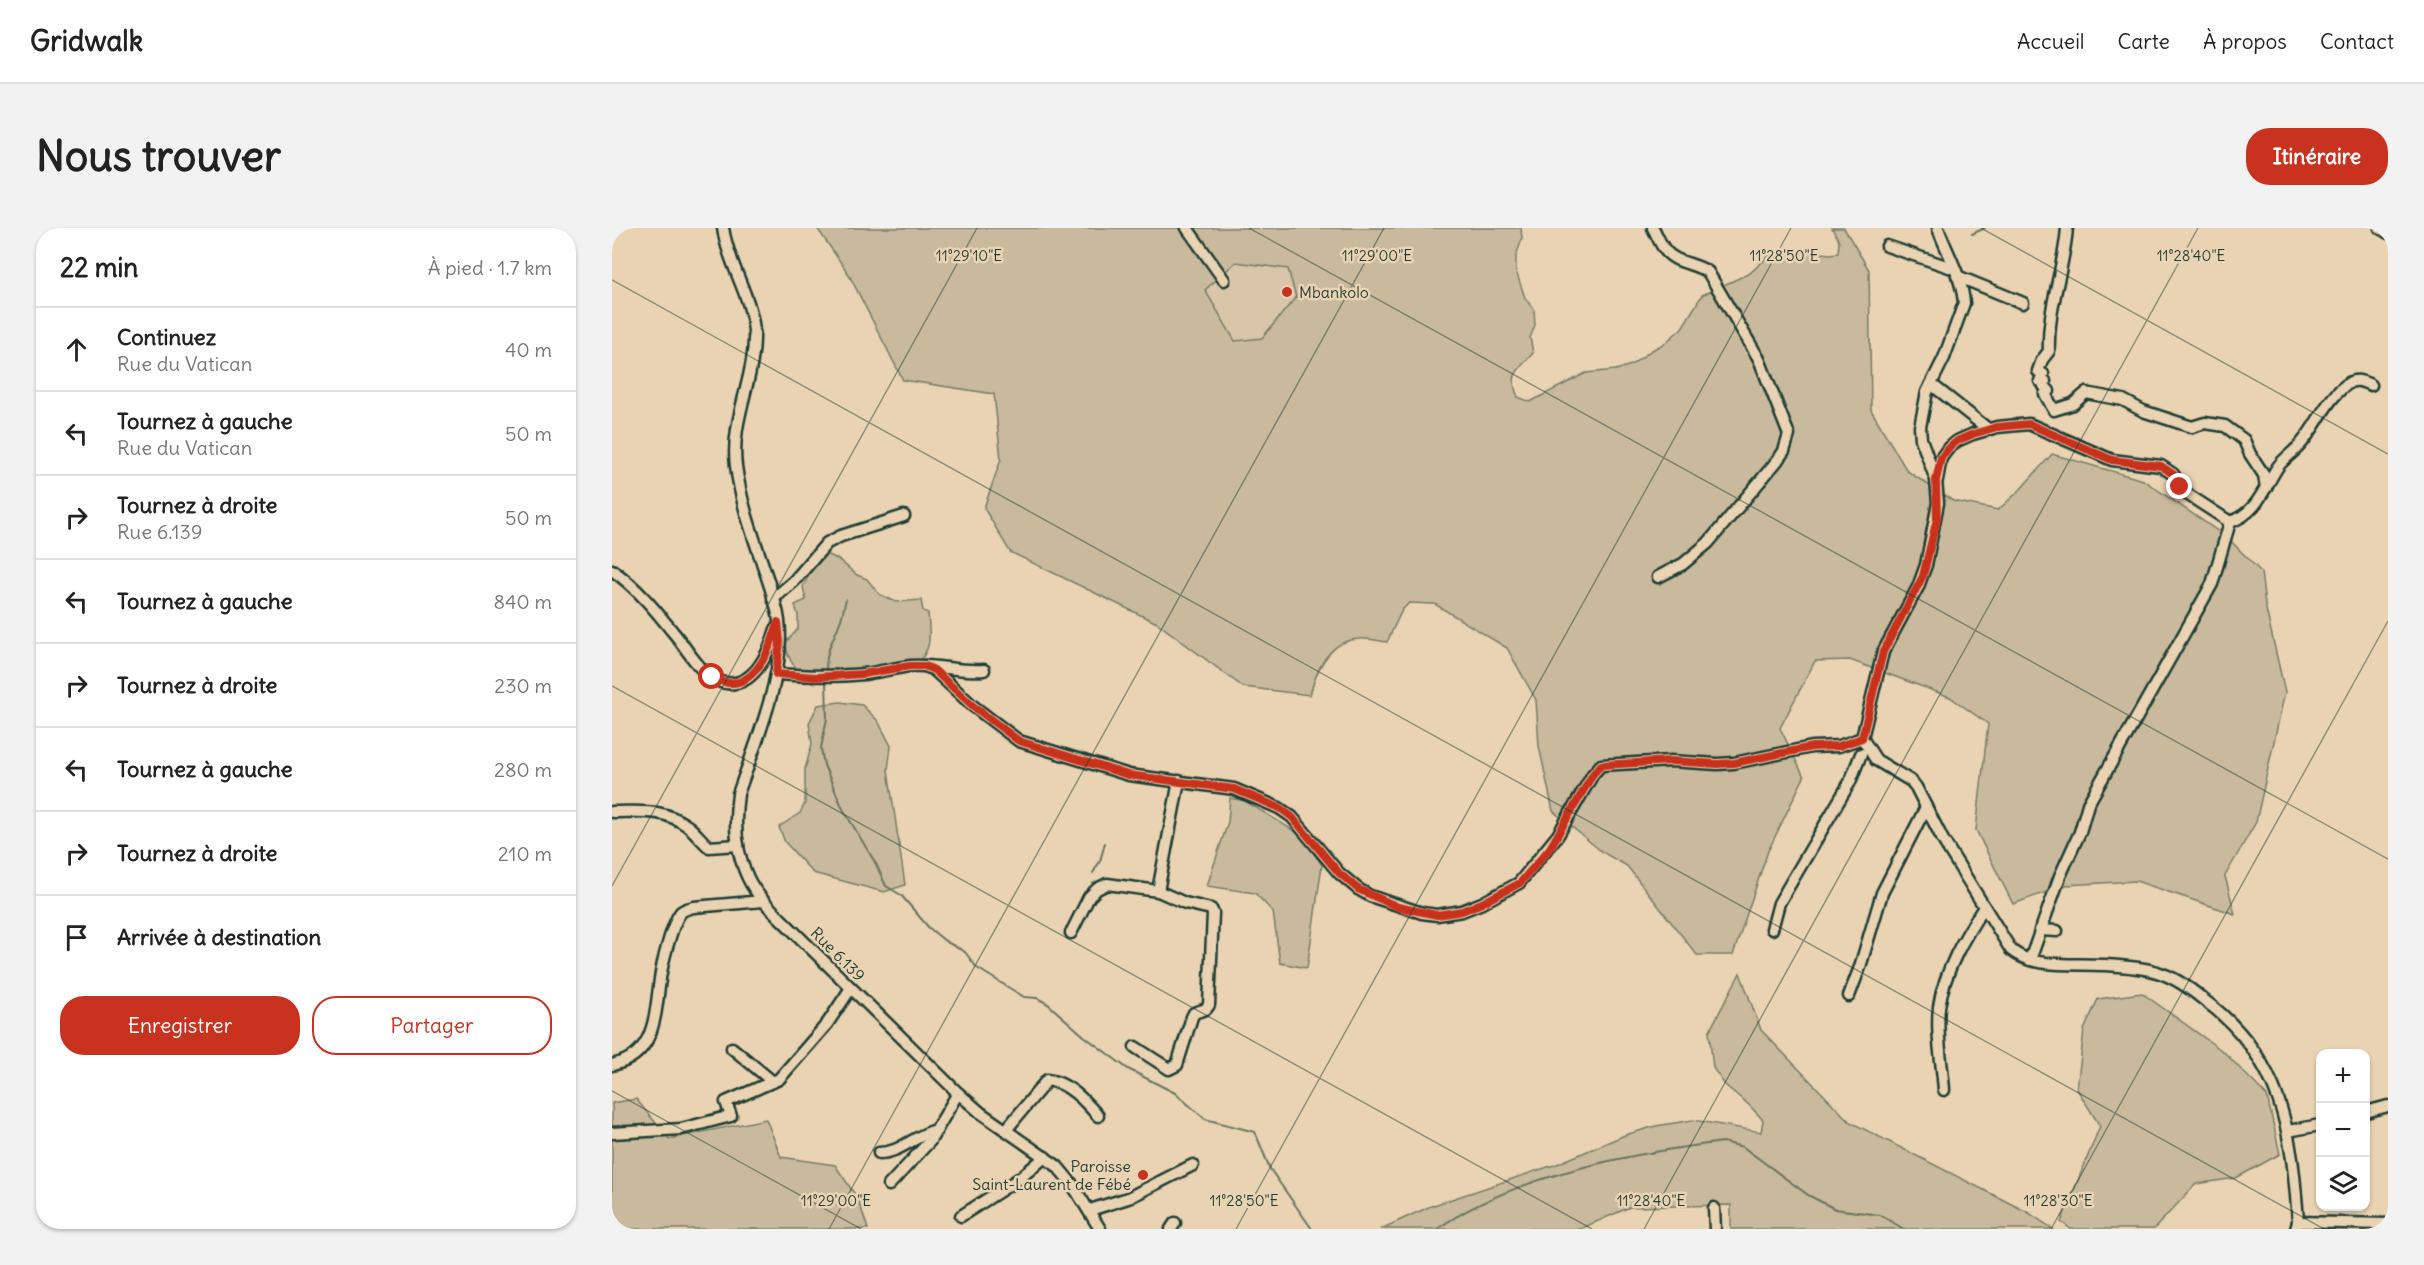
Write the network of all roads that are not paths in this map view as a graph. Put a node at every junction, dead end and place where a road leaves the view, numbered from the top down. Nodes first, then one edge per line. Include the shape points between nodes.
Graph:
1 (723, 228) edge
2 (1187, 228) edge
3 (1653, 228) edge
4 (1938, 228) edge
5 (2067, 228) edge
6 (2380, 228) edge
7 (2388, 233) edge
8 (1887, 246) dead end
9 (1956, 273) junction
10 (1224, 280) dead end
11 (2023, 303) dead end
12 (1931, 384) junction
13 (2371, 385) dead end
14 (1988, 429) junction
15 (1936, 480) junction
16 (2266, 488) junction
17 (904, 516) dead end
18 (2230, 522) junction
19 (612, 570) edge
20 (1658, 577) dead end
21 (773, 599) junction
22 (778, 622) junction
23 (925, 666) junction
24 (984, 670) dead end
25 (776, 674) junction
26 (1862, 738) junction
27 (1839, 746) junction
28 (1861, 754) junction
29 (1876, 760) junction
30 (1179, 781) junction
31 (1926, 807) junction
32 (612, 812) edge
33 (738, 845) junction
34 (1158, 891) junction
35 (763, 901) junction
36 (1984, 907) junction
37 (1772, 929) dead end
38 (2040, 930) junction
39 (2057, 931) dead end
40 (1071, 933) dead end
41 (2030, 960) junction
42 (851, 988) junction
43 (1849, 996) dead end
44 (1134, 1047) dead end
45 (732, 1048) dead end
46 (612, 1065) edge
47 (773, 1082) junction
48 (1944, 1090) dead end
49 (958, 1093) junction
50 (2388, 1106) edge
51 (2370, 1111) edge
52 (1098, 1116) dead end
53 (2316, 1126) edge
54 (937, 1130) junction
55 (1006, 1130) junction
56 (2288, 1131) junction
57 (612, 1133) edge
58 (879, 1153) dead end
59 (1045, 1157) junction
60 (1192, 1165) dead end
61 (890, 1185) dead end
62 (1714, 1208) dead end
63 (1090, 1210) junction
64 (961, 1216) dead end
65 (2388, 1224) edge
66 (2297, 1225) edge
67 (1100, 1229) edge
68 (1715, 1229) edge

1 - 21 street, Rue 6.139 via 754,330 752,360 736,432 736,464
2 - 10 street
3 - 20 street via 1665,251 1708,272 1759,359 1789,435 1777,461 1708,543 1683,564
4 - 9 street
5 - 16 street via 2052,304 2049,351 2038,371 2043,374 2040,381 2045,381 2049,391 2045,394 2054,410 2073,404 2086,393 2123,400 2192,427 2205,423 2225,426 2244,440 2264,475
6 - 7 street
8 - 9 street
9 - 11 street
9 - 12 street via 1964,303
12 - 14 street
12 - 15 street via 1920,427
13 - 16 street via 2358,380 2341,390 2300,445 2278,466
14 - 15 street via 1957,441 1947,450
14 - 18 street via 2029,424 2112,460 2161,466 2173,474 2187,494
15 - 26 street via 1937,519 1923,576 1883,652
16 - 18 street via 2257,504 2241,519
17 - 21 street via 827,543
18 - 38 street via 2212,584 2088,804
19 - 22 street via 646,600 702,668 719,681 737,681 757,671 766,658
21 - 22 street, Rue 6.139
22 - 25 street, Rue 6.139
23 - 24 street via 965,672
23 - 25 street via 816,677
23 - 30 street via 1019,741 1128,775
25 - 33 street, Rue 6.139 via 738,794
26 - 27 street
26 - 29 street
27 - 28 street
27 - 30 street via 1717,764 1671,761 1601,765 1550,848 1520,883 1462,911 1437,915 1398,907 1358,889 1280,808 1234,789
28 - 29 street
28 - 37 street via 1850,782 1779,903
29 - 31 street via 1911,781
30 - 34 street
31 - 36 street
31 - 43 street via 1882,893
32 - 33 street via 664,813 691,829 709,847
33 - 35 street, Rue 6.139 via 748,878
34 - 40 street via 1101,885 1089,897
34 - 44 street via 1185,903 1208,907 1213,913 1209,1005 1194,1012 1173,1069
35 - 42 street, Rue 6.139
35 - 46 street via 683,910 677,918 660,976 652,1030 638,1052
36 - 41 street via 2011,950
36 - 48 street via 1964,937 1941,998 1939,1032
38 - 39 street
38 - 41 street
41 - 56 street via 2158,972 2194,992 2229,1020 2254,1050 2273,1083
42 - 47 street via 827,1024 785,1074
42 - 49 street, Rue 6.139
45 - 47 street
47 - 57 street via 726,1102 731,1116 681,1129
49 - 54 street
49 - 55 street, Rue 6.139
50 - 51 street
52 - 55 street via 1079,1096 1047,1080
53 - 56 street
54 - 58 street via 893,1152
54 - 61 street
55 - 59 street, Rue 6.139
56 - 66 street
59 - 63 street, Rue 6.139 via 1057,1166
59 - 64 street
60 - 63 street via 1128,1198
62 - 68 street
63 - 67 street, Rue 6.139
65 - 66 street

